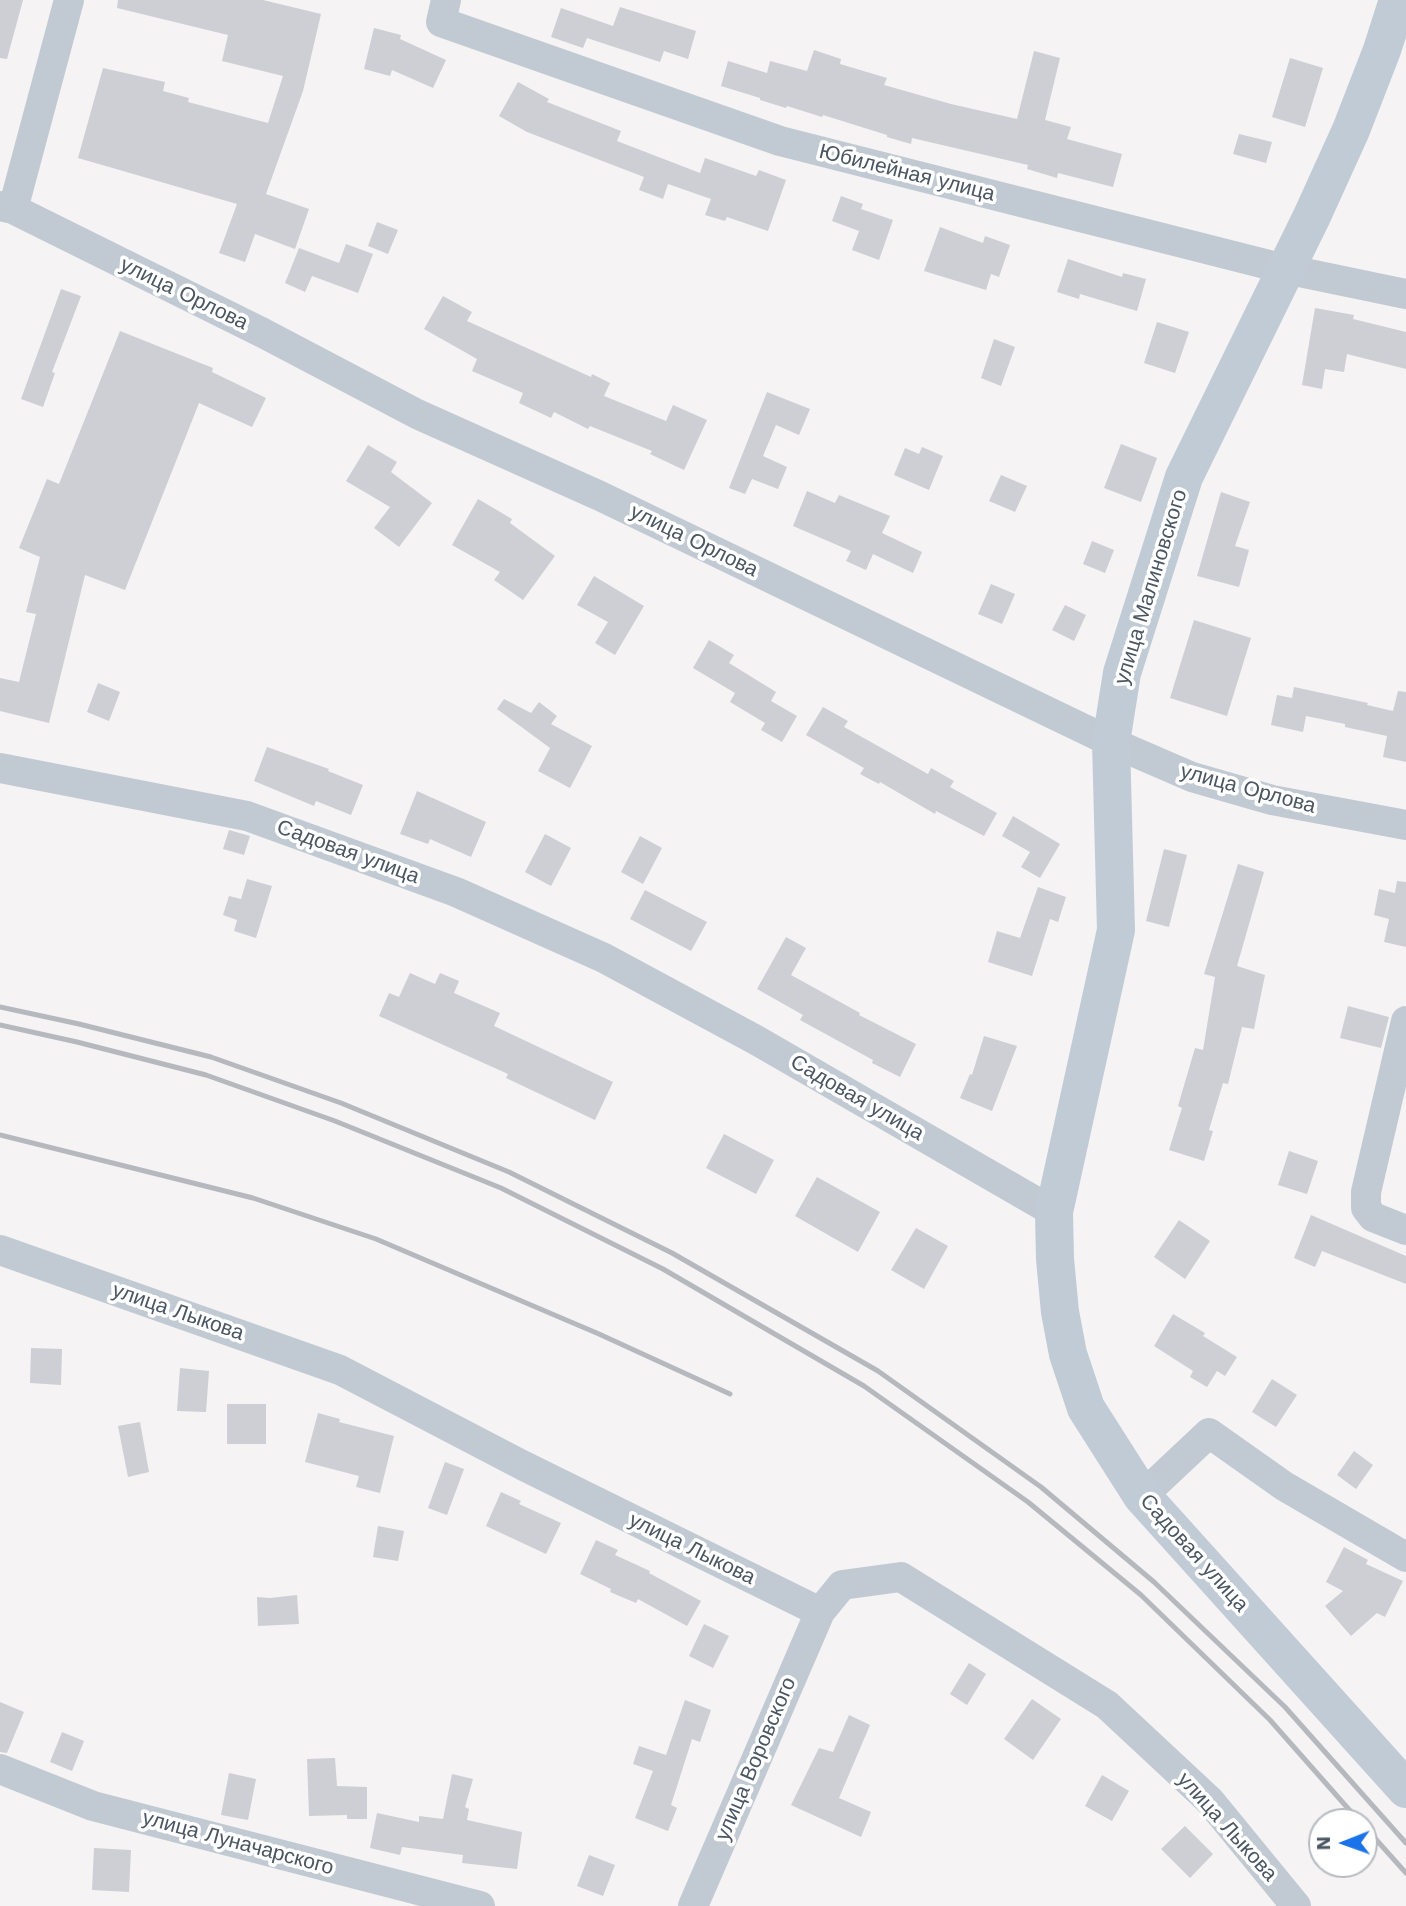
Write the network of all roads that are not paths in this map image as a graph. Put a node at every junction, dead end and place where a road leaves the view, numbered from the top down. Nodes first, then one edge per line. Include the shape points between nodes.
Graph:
1 (69, 0) edge
2 (446, 0) edge
3 (1398, 0) edge
4 (7, 208) edge
5 (1285, 269) junction
6 (1406, 294) edge
7 (1111, 742) junction
8 (0, 768) edge
9 (1406, 825) edge
10 (1406, 1021) edge
11 (1054, 1212) junction
12 (1406, 1230) edge
13 (0, 1250) edge
14 (1142, 1496) junction
15 (1406, 1557) edge
16 (820, 1612) junction
17 (0, 1769) edge
18 (1406, 1789) edge
19 (1287, 1901) edge
20 (480, 1906) edge
21 (693, 1906) edge

1 - 4 street
2 - 5 street, Юбилейная улица via 441,22 780,141
3 - 5 street, улица Малиновского via 1351,130
4 - 7 street, улица Орлова via 263,332 417,414 613,502
5 - 6 street, Юбилейная улица
5 - 7 street, улица Малиновского via 1184,477 1122,673
7 - 9 street, улица Орлова via 1192,777 1272,800
7 - 11 street, улица Малиновского via 1116,930
8 - 11 street, Садовая улица via 247,816 456,892 651,983
10 - 12 street via 1366,1208 1373,1217
11 - 14 street, Садовая улица via 1060,1312 1068,1354 1086,1408
13 - 16 street, улица Лыкова via 340,1370
14 - 15 street via 1209,1433 1284,1486
14 - 18 street, Садовая улица
16 - 19 street, улица Лыкова via 842,1585 901,1577 965,1615 1107,1705 1210,1801
16 - 21 street, улица Воровского
17 - 20 street, улица Луначарского via 93,1806

